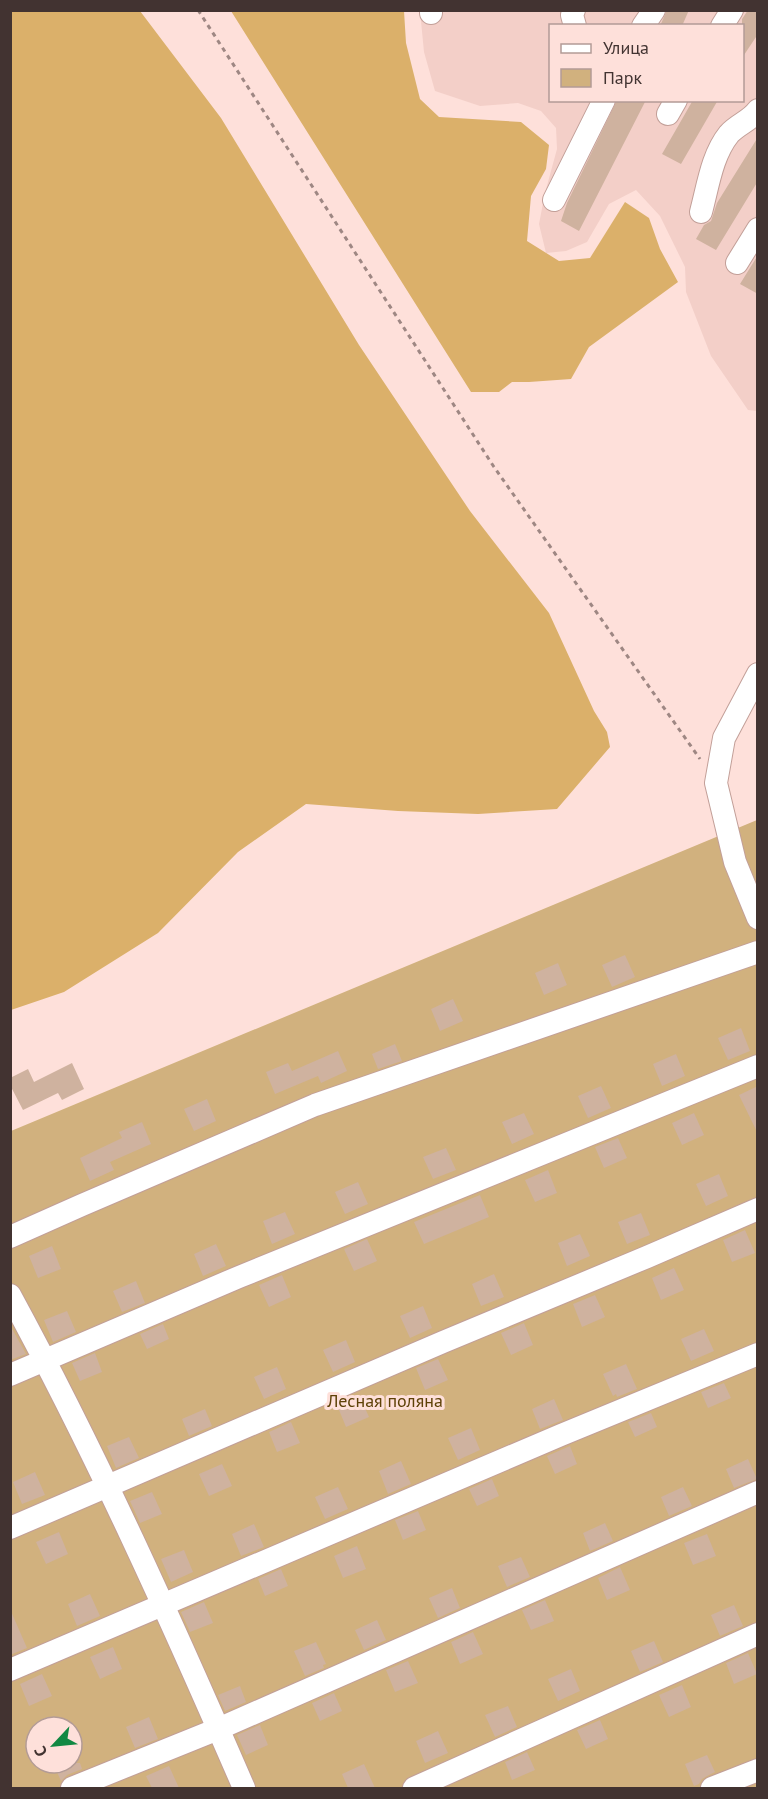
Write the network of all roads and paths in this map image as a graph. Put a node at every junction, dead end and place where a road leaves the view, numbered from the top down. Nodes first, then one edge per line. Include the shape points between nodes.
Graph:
1 (198, 10) edge
2 (654, 10) edge
3 (732, 10) edge
4 (644, 24) edge
5 (724, 24) edge
6 (603, 102) edge
7 (758, 110) edge
8 (554, 200) dead end
9 (701, 212) dead end
10 (758, 229) edge
11 (737, 263) dead end
12 (758, 674) edge
13 (716, 783) junction
14 (758, 918) edge
15 (758, 952) edge
16 (758, 1066) edge
17 (758, 1209) edge
18 (10, 1237) edge
19 (10, 1295) edge
20 (758, 1354) edge
21 (46, 1360) junction
22 (10, 1375) edge
23 (107, 1488) junction
24 (758, 1492) edge
25 (10, 1528) edge
26 (163, 1606) junction
27 (758, 1634) edge
28 (10, 1670) edge
29 (218, 1729) junction
30 (758, 1770) edge
31 (72, 1788) edge
32 (244, 1788) edge
33 (414, 1788) edge
34 (712, 1788) edge

1 - 13 path via 494,467
2 - 4 street
3 - 5 street
6 - 8 street
7 - 9 street via 719,147
10 - 11 street
12 - 13 street via 724,738
13 - 14 street via 735,862
15 - 18 street via 315,1105
16 - 21 street
17 - 23 street
19 - 21 street
20 - 26 street
21 - 22 street
21 - 23 street
23 - 25 street
23 - 26 street
24 - 29 street
26 - 28 street
26 - 29 street
27 - 33 street
29 - 31 street
29 - 32 street
30 - 34 street

